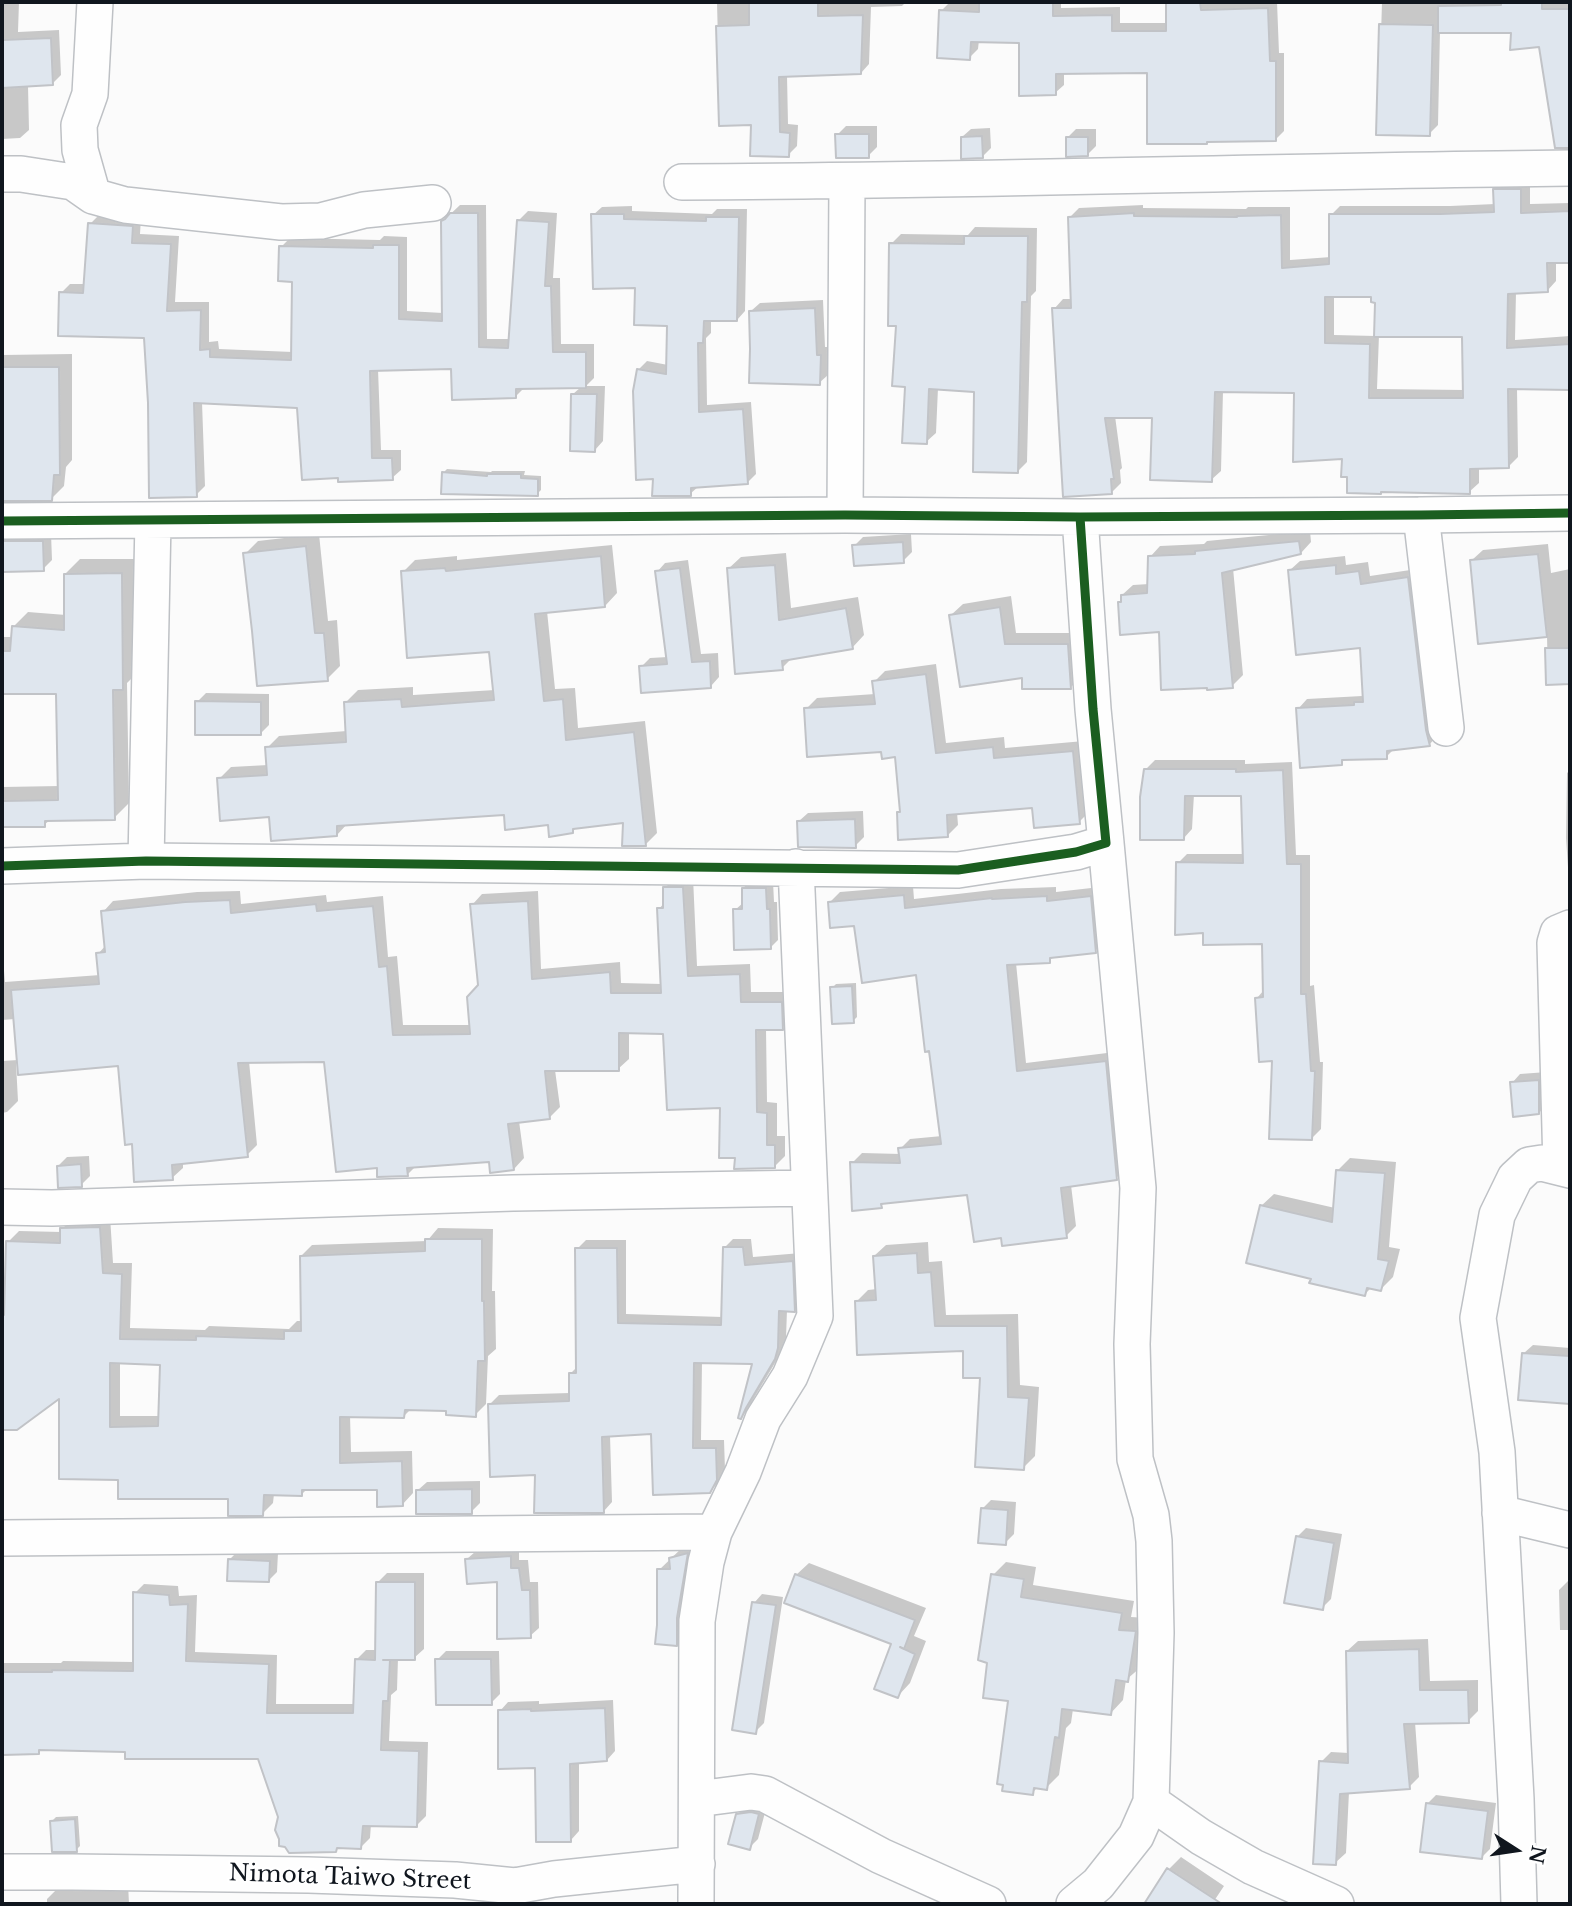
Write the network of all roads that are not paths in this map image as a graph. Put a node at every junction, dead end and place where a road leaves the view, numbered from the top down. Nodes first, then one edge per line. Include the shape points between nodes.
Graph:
1 (95, 2) edge
2 (1570, 168) edge
3 (2, 174) edge
4 (682, 182) dead end
5 (847, 182) junction
6 (93, 197) junction
7 (433, 203) dead end
8 (1570, 513) edge
9 (845, 515) junction
10 (1421, 515) junction
11 (1080, 517) junction
12 (153, 520) junction
13 (2, 521) edge
14 (1446, 728) dead end
15 (1106, 843) junction
16 (146, 860) junction
17 (2, 866) edge
18 (796, 867) junction
19 (1570, 928) edge
20 (1566, 1168) edge
21 (809, 1188) junction
22 (2, 1207) edge
23 (1500, 1513) junction
24 (1570, 1530) edge
25 (714, 1532) junction
26 (2, 1538) edge
27 (697, 1799) junction
28 (1151, 1802) junction
29 (696, 1864) junction
30 (2, 1872) edge
31 (696, 1904) edge
32 (988, 1904) edge
33 (1074, 1904) edge
34 (1336, 1904) edge
35 (1519, 1904) edge

1 - 6 street via 90,94 79,125 80,150
2 - 5 street
3 - 6 street via 73,182
4 - 5 street
5 - 9 street
6 - 7 street via 125,205 281,222 321,221 364,210
8 - 10 street
9 - 11 street
9 - 12 street
10 - 11 street
10 - 14 street
11 - 15 street
12 - 13 street
12 - 16 street
15 - 18 street via 958,870
15 - 28 street via 1138,1188 1132,1344 1135,1459 1154,1541
16 - 17 street
16 - 18 street
18 - 21 street
19 - 20 street via 1558,933 1555,943
20 - 23 street via 1529,1165 1516,1178 1497,1215 1478,1318 1497,1452
21 - 22 street
21 - 25 street via 815,1316
23 - 24 street
23 - 35 street
25 - 26 street
25 - 27 street via 697,1621
27 - 29 street
27 - 32 street via 765,1794 881,1856
28 - 33 street via 1136,1836 1098,1884
28 - 34 street via 1253,1867
29 - 30 street, Nimota Taiwo Street via 515,1886 308,1875
29 - 31 street

